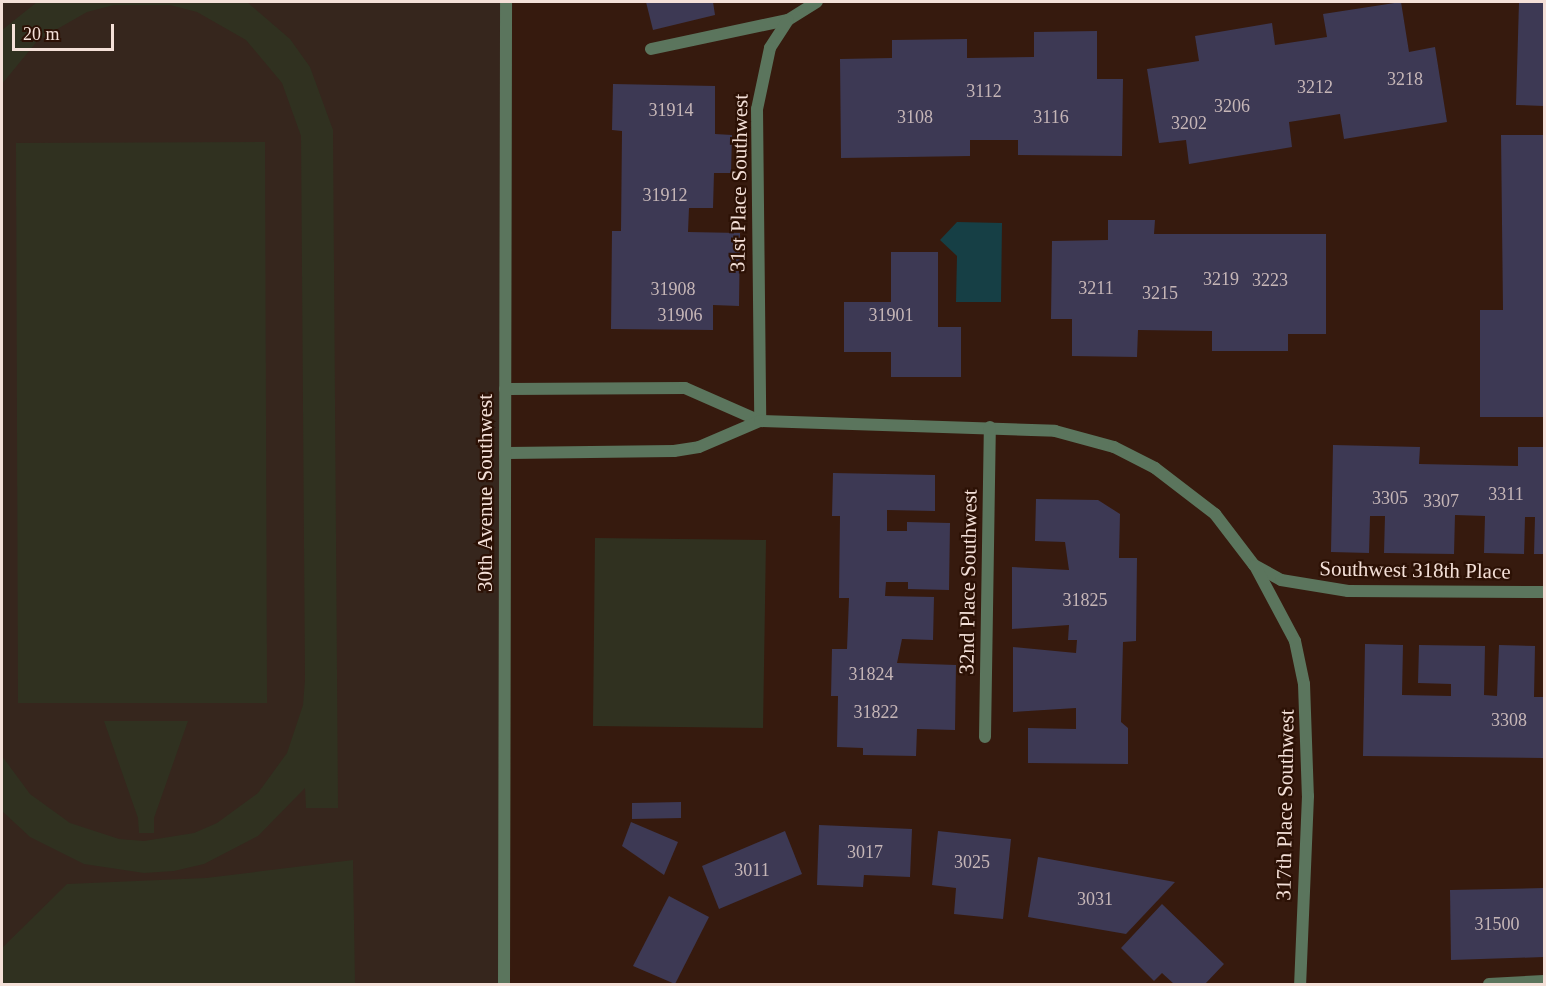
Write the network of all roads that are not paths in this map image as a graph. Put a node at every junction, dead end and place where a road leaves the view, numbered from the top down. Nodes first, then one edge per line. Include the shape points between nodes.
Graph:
1 (506, 2) edge
2 (817, 2) edge
3 (788, 20) junction
4 (651, 49) dead end
5 (505, 389) junction
6 (760, 421) junction
7 (990, 427) junction
8 (505, 453) junction
9 (1254, 565) junction
10 (1545, 592) edge
11 (985, 737) dead end
12 (1545, 981) edge
13 (504, 984) edge
14 (1300, 984) edge
15 (1489, 984) edge

1 - 5 street, 30th Avenue Southwest
2 - 3 street
3 - 4 street
3 - 6 street, 31st Place Southwest via 770,48 757,109
5 - 6 street via 685,388
5 - 8 street, 30th Avenue Southwest
6 - 7 street, Southwest 318th Place
6 - 8 street via 699,447 674,451
7 - 9 street, Southwest 318th Place via 1055,431 1114,447 1155,468 1215,514
7 - 11 street, 32nd Place Southwest
8 - 13 street, 30th Avenue Southwest
9 - 10 street, Southwest 318th Place via 1281,580 1348,591
9 - 14 street, 317th Place Southwest via 1295,641 1304,684 1308,796
12 - 15 street

